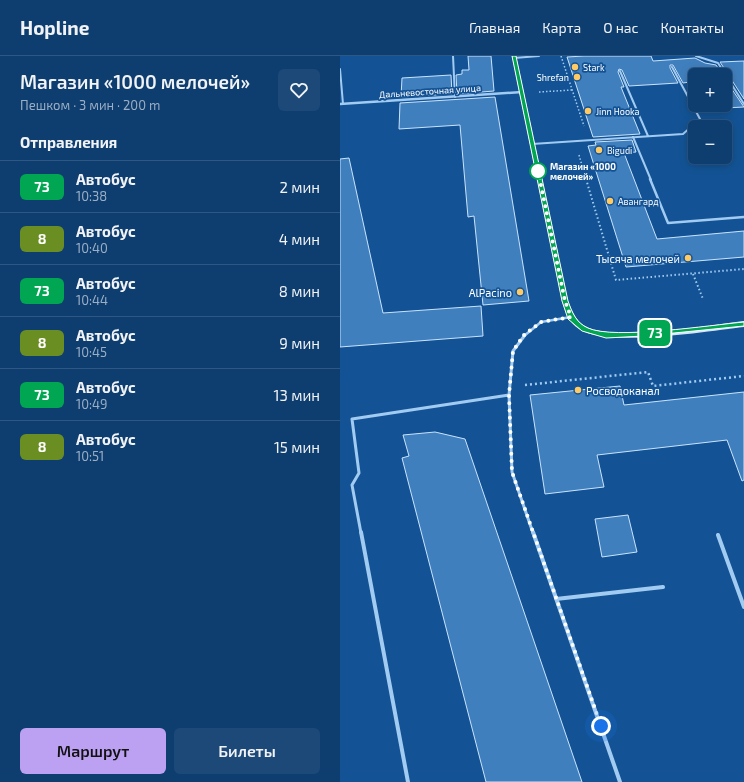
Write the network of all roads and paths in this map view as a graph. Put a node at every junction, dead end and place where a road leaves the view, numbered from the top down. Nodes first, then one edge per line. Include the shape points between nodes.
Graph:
1 (453, 56) edge
2 (539, 56) edge
3 (561, 56) edge
4 (696, 56) edge
5 (514, 57) edge
6 (672, 67) dead end
7 (340, 70) edge
8 (620, 71) dead end
9 (572, 90) junction
10 (522, 92) junction
11 (539, 92) dead end
12 (455, 97) junction
13 (341, 104) edge
14 (744, 104) edge
15 (648, 136) junction
16 (633, 137) junction
17 (588, 140) junction
18 (575, 141) junction
19 (532, 144) junction
20 (744, 217) edge
21 (744, 269) edge
22 (693, 274) junction
23 (703, 299) dead end
24 (571, 317) junction
25 (744, 324) edge
26 (744, 376) edge
27 (510, 386) junction
28 (509, 395) junction
29 (718, 535) dead end
30 (663, 587) dead end
31 (556, 599) junction
32 (744, 606) edge
33 (408, 782) edge
34 (620, 782) edge

1 - 12 lane
2 - 5 lane
3 - 9 path
4 - 14 lane via 718,63
5 - 10 main road
6 - 15 lane via 700,119 683,134
7 - 13 lane via 344,89
8 - 15 lane
9 - 11 path
9 - 17 path
10 - 12 street, Дальневосточная улица
10 - 19 main road
12 - 13 street, Дальневосточная улица
15 - 16 lane
16 - 17 lane
16 - 20 lane via 668,224
17 - 18 lane
18 - 19 lane
18 - 22 path via 616,280
19 - 24 main road via 565,301
21 - 22 path
22 - 23 path
24 - 25 main road via 585,330 606,335
24 - 27 lane via 541,322 524,335 513,351
26 - 27 path via 653,386 648,372
27 - 28 lane
28 - 31 lane via 512,472
28 - 33 lane via 352,419 359,472 352,485
29 - 32 lane
30 - 31 lane
31 - 34 lane

